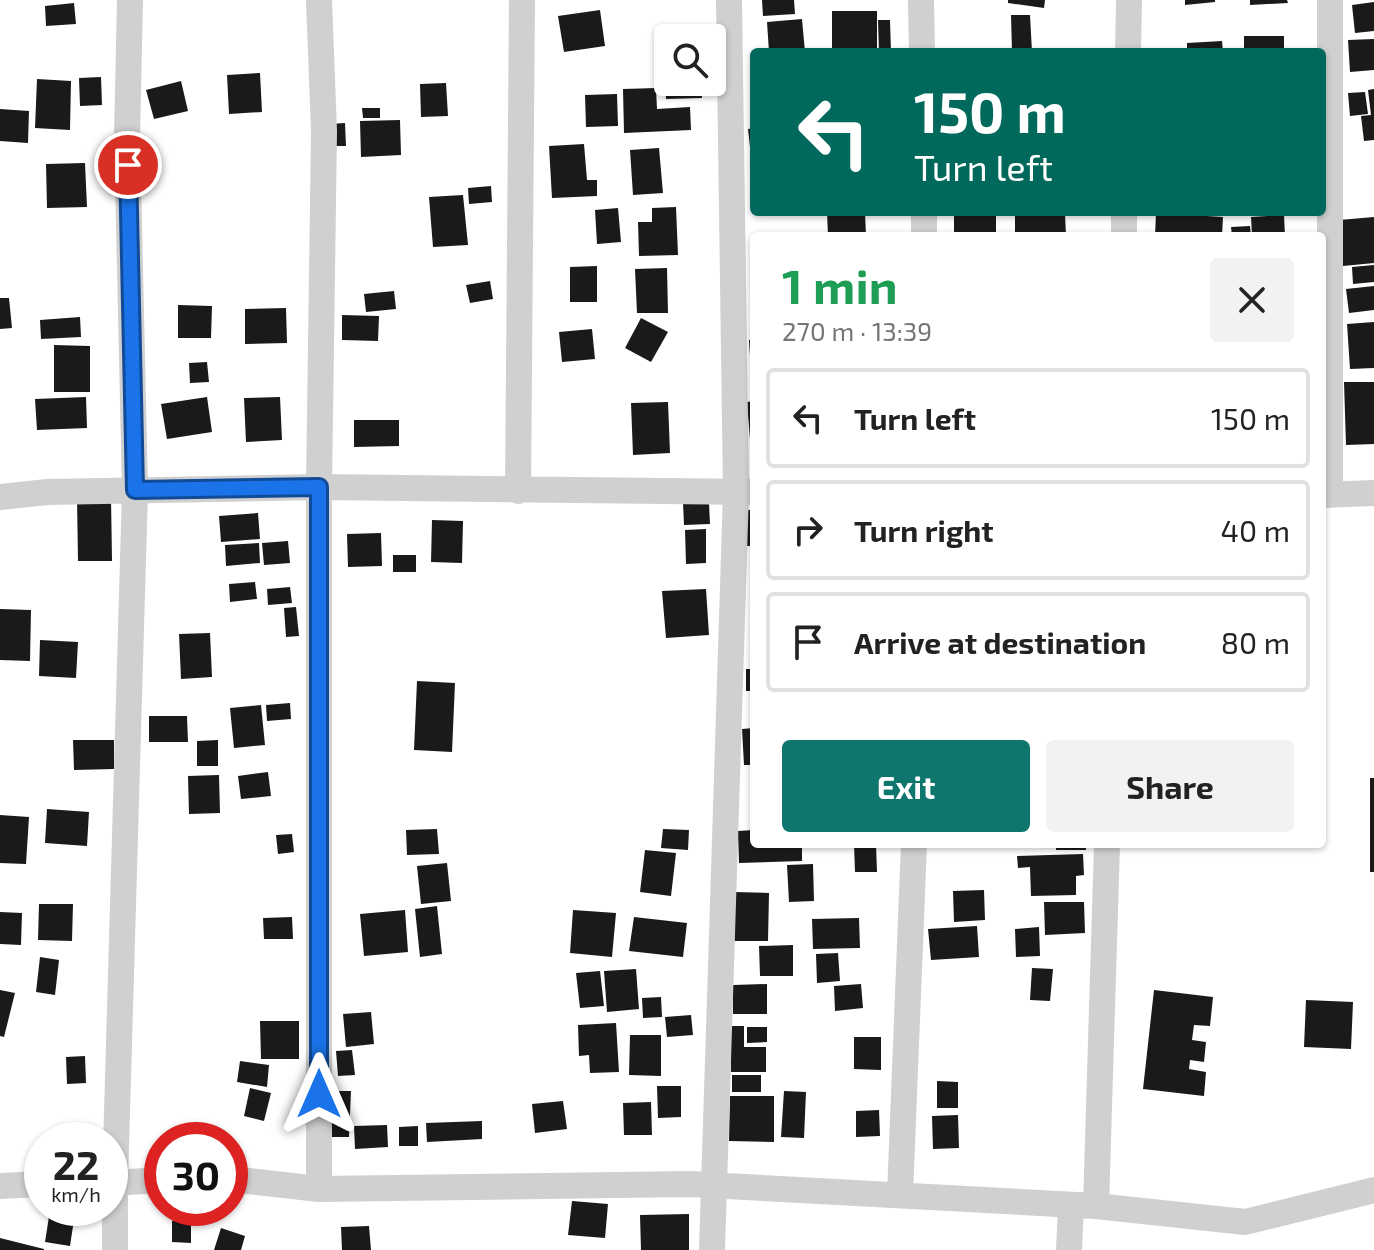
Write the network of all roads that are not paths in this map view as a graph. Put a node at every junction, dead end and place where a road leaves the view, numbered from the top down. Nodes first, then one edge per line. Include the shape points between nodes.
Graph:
1 (130, 0) edge
2 (319, 0) edge
3 (522, 0) edge
4 (729, 0) edge
5 (921, 0) edge
6 (1129, 0) edge
7 (1330, 0) edge
8 (922, 48) edge
9 (1128, 48) edge
10 (319, 487) junction
11 (135, 490) junction
12 (518, 491) junction
13 (745, 492) edge
14 (1374, 493) edge
15 (1326, 495) edge
16 (0, 497) edge
17 (914, 848) edge
18 (1107, 848) edge
19 (114, 1122) edge
20 (248, 1181) edge
21 (24, 1185) edge
22 (714, 1185) junction
23 (0, 1186) edge
24 (319, 1189) junction
25 (1374, 1190) edge
26 (900, 1195) junction
27 (1084, 1205) junction
28 (114, 1226) edge
29 (115, 1250) edge
30 (712, 1250) edge
31 (1069, 1250) edge

1 - 11 street via 127,136
2 - 10 street via 324,131
3 - 12 street
4 - 13 street
5 - 8 street
6 - 9 street
7 - 15 street
10 - 11 street
10 - 12 street
10 - 24 street
11 - 16 street
11 - 19 street
12 - 13 street
13 - 22 street
14 - 15 street
17 - 26 street
18 - 27 street
20 - 24 street
21 - 23 street
22 - 24 street
22 - 26 street
22 - 30 street
25 - 27 street via 1245,1222
26 - 27 street
27 - 31 street
28 - 29 street

